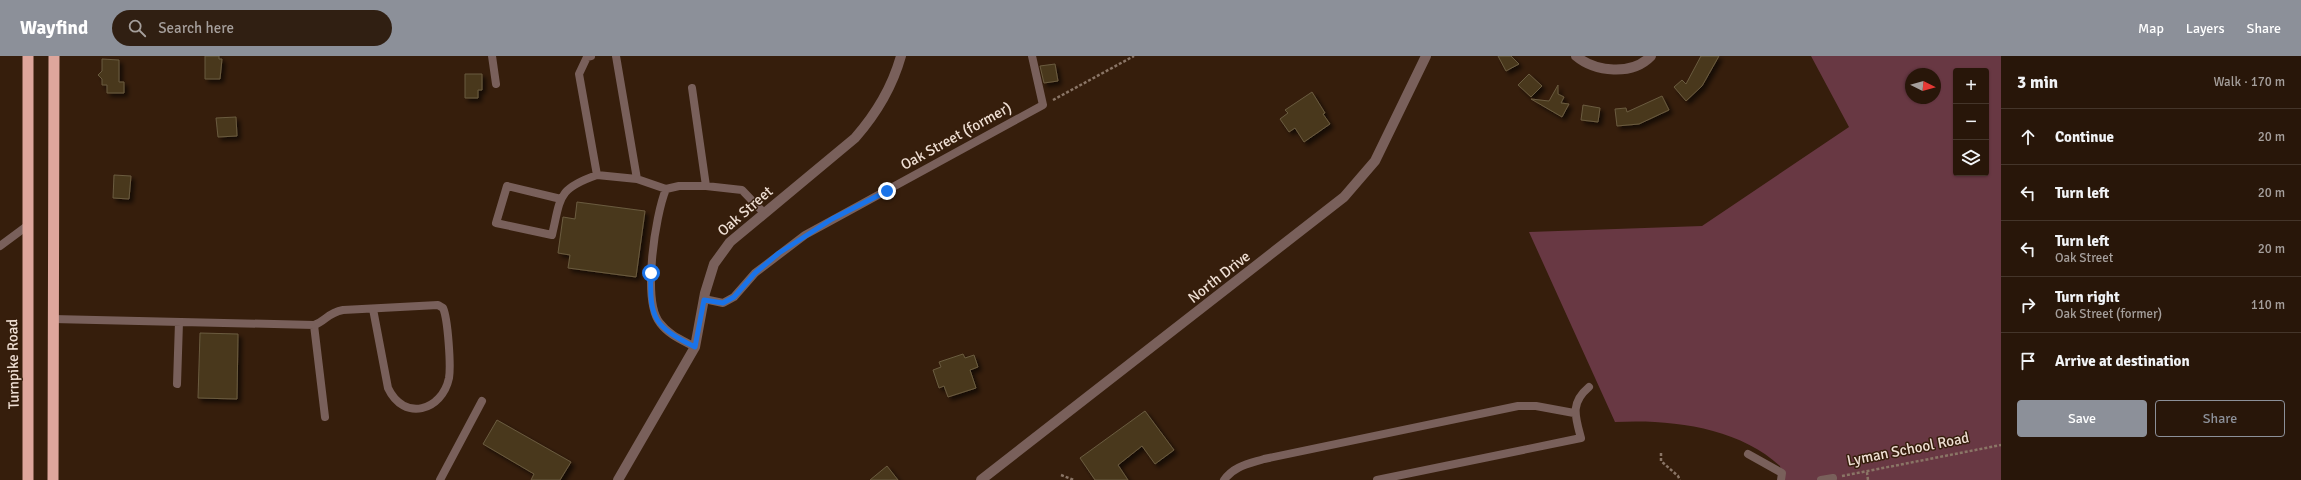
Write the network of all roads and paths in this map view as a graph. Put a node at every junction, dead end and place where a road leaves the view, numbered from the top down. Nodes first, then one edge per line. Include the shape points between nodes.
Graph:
1 (28, 56) edge
2 (54, 56) edge
3 (492, 56) edge
4 (590, 56) edge
5 (616, 56) edge
6 (901, 56) edge
7 (1032, 56) edge
8 (1134, 56) edge
9 (1426, 56) edge
10 (1576, 56) edge
11 (1651, 56) edge
12 (496, 84) dead end
13 (692, 88) dead end
14 (1043, 105) junction
15 (597, 175) junction
16 (637, 179) junction
17 (706, 186) junction
18 (666, 189) junction
19 (561, 199) junction
20 (764, 213) junction
21 (27, 226) junction
22 (0, 246) edge
23 (704, 300) junction
24 (373, 309) junction
25 (53, 319) junction
26 (179, 322) junction
27 (314, 325) junction
28 (695, 347) junction
29 (177, 384) dead end
30 (1589, 387) dead end
31 (482, 401) dead end
32 (1574, 413) junction
33 (324, 417) dead end
34 (2001, 445) edge
35 (1660, 453) dead end
36 (1748, 454) dead end
37 (1867, 472) junction
38 (1061, 475) dead end
39 (1833, 478) joint
40 (28, 480) edge
41 (52, 480) edge
42 (440, 480) edge
43 (618, 480) edge
44 (981, 480) edge
45 (1074, 480) edge
46 (1224, 480) edge
47 (1378, 480) edge
48 (1680, 480) edge
49 (1781, 480) edge
50 (1821, 480) edge
51 (1868, 480) edge

1 - 21 highway, Turnpike Road
2 - 25 highway
3 - 12 lane
4 - 15 lane via 587,57 579,74
5 - 16 lane
6 - 20 street, Oak Street via 885,100 871,120 835,156
7 - 14 lane
8 - 14 path
9 - 44 street, North Drive via 1375,161 1344,197
10 - 11 street via 1598,69 1627,69
13 - 17 lane
14 - 23 lane, Oak Street (former) via 804,235 755,273 734,297 723,303
15 - 16 lane
15 - 19 lane via 574,183
16 - 18 lane
17 - 18 lane via 679,186
17 - 20 lane via 742,190
18 - 28 lane via 659,212 651,273 652,310 669,334
19 - 19 lane via 552,235 496,224 507,186
20 - 23 street, Oak Street via 730,242 718,258
21 - 22 lane
21 - 40 highway, Turnpike Road
23 - 28 street, Oak Street
24 - 24 lane via 438,305 443,308 447,320 449,378 437,400 427,407 405,408 394,400 388,388
24 - 27 lane via 331,312
25 - 26 lane
25 - 41 highway
26 - 27 lane
26 - 29 lane
27 - 33 lane
28 - 43 street, Oak Street
30 - 32 lane via 1579,396
31 - 42 lane
32 - 46 lane via 1536,406 1518,406 1257,461 1242,465 1229,473
32 - 47 lane via 1582,438
34 - 37 path, Lyman School Road
35 - 48 path via 1661,461
36 - 49 lane via 1782,473
37 - 39 path, Lyman School Road
37 - 51 path
38 - 45 path
39 - 50 lane, Lyman School Road

